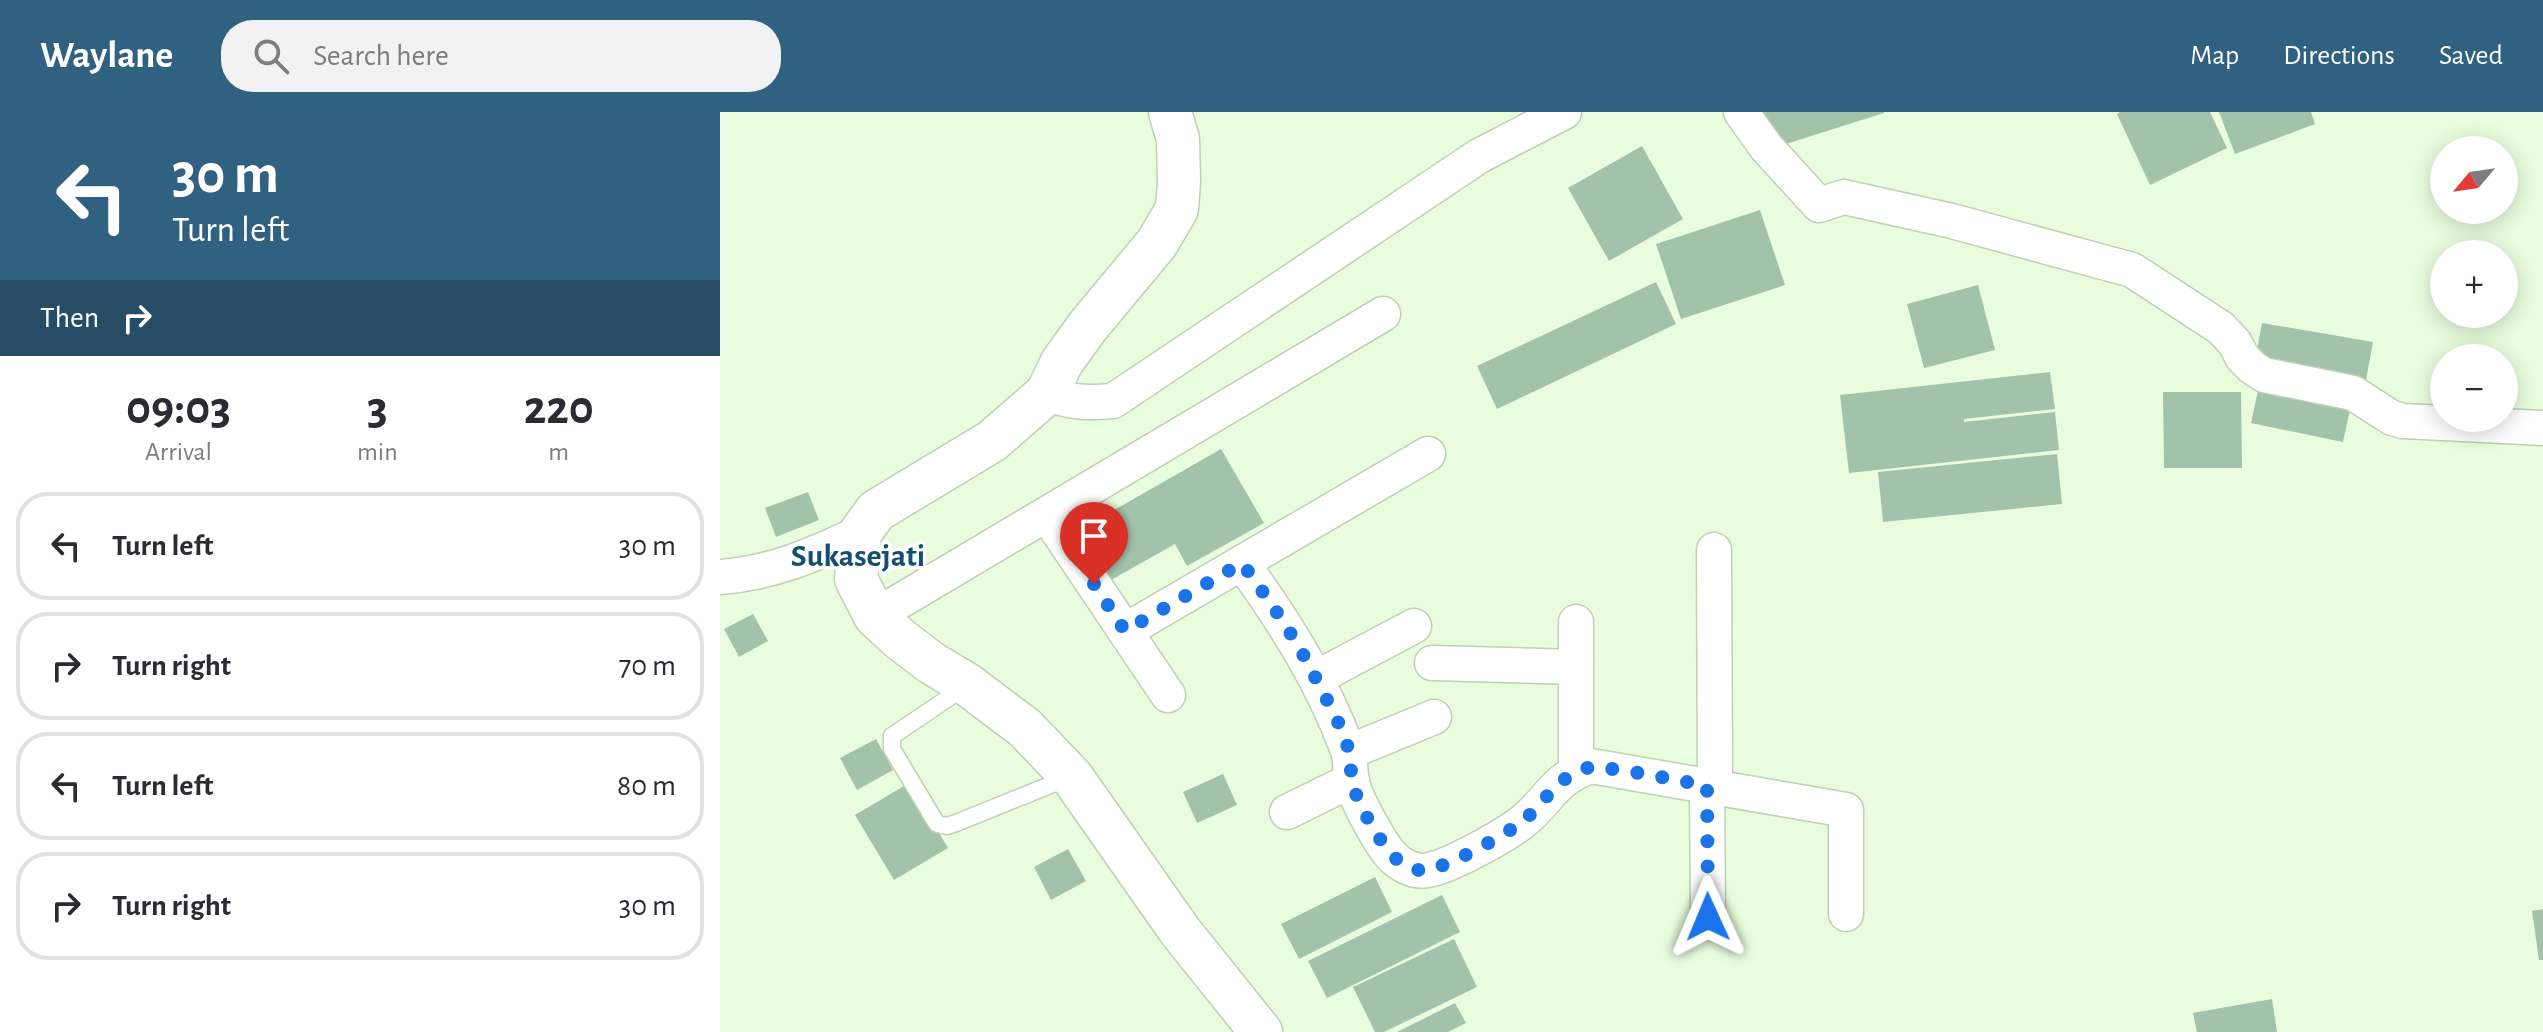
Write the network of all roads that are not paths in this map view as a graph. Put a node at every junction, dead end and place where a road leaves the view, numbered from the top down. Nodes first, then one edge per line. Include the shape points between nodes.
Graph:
1 (1170, 112) edge
2 (1564, 112) edge
3 (1741, 112) edge
4 (1383, 314) dead end
5 (1047, 393) junction
6 (2543, 428) edge
7 (1428, 454) dead end
8 (1047, 515) junction
9 (860, 533) junction
10 (1714, 550) dead end
11 (1242, 563) junction
12 (720, 577) edge
13 (875, 616) junction
14 (1576, 622) dead end
15 (1414, 626) dead end
16 (1125, 631) junction
17 (1432, 663) dead end
18 (1576, 667) junction
19 (1316, 678) junction
20 (968, 685) junction
21 (1168, 695) dead end
22 (1434, 717) dead end
23 (1350, 766) junction
24 (1576, 772) junction
25 (1072, 777) junction
26 (1711, 786) junction
27 (1287, 812) dead end
28 (1846, 914) dead end
29 (1708, 917) dead end
30 (1261, 1032) edge

1 - 5 street via 1178,139 1177,209 1157,243 1062,362
2 - 5 street via 1479,156 1113,401 1075,402
3 - 6 street via 1819,205 1844,197 2132,270 2221,328 2264,375 2353,393 2392,418
4 - 8 street
5 - 9 street via 992,441 876,511
7 - 11 street
8 - 13 street
8 - 16 street
9 - 12 street via 803,559 752,575
9 - 13 street via 856,579
10 - 26 street
11 - 16 street
11 - 19 street
13 - 20 street via 930,662
14 - 18 street
15 - 19 street
16 - 21 street
17 - 18 street
18 - 24 street
19 - 23 street
20 - 25 street via 1025,728
20 - 25 lane via 892,736 892,749 937,824 956,823
22 - 23 street
23 - 24 street via 1357,797 1390,854 1416,871 1466,854 1521,823 1559,782
23 - 27 street
24 - 26 street via 1591,766
25 - 30 street via 1180,931
26 - 28 street via 1846,810
26 - 29 street

